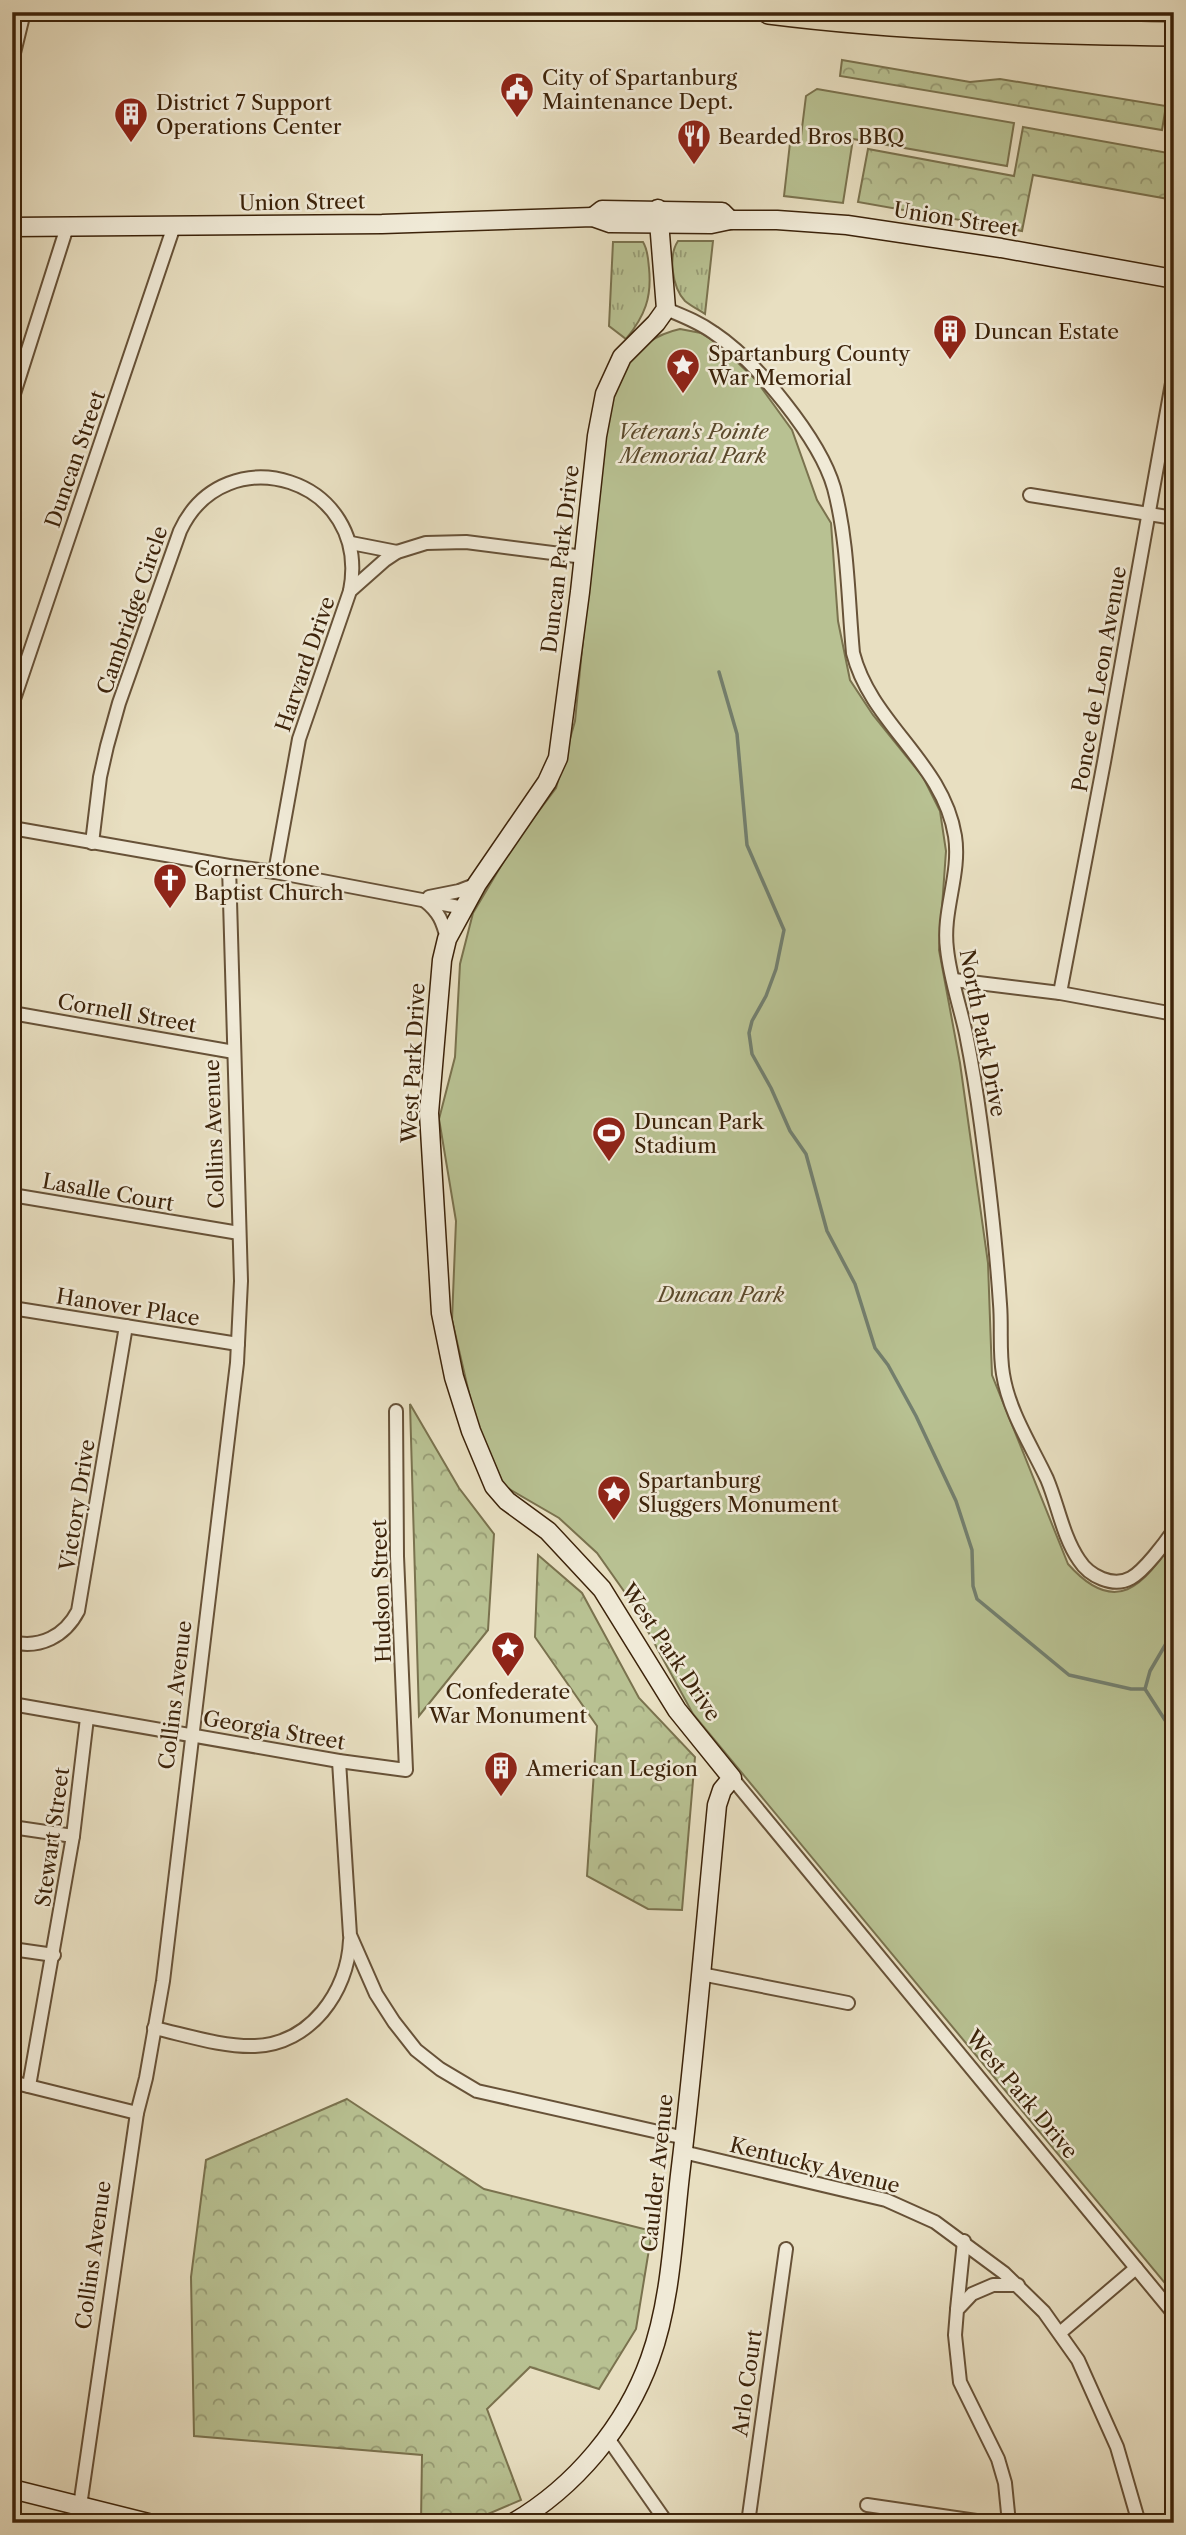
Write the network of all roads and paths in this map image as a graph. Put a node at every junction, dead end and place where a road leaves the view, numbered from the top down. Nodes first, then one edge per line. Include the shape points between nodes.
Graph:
1 (24, 12) edge
2 (769, 12) edge
3 (1057, 22) edge
4 (1174, 34) edge
5 (12, 61) edge
6 (660, 217) junction
7 (174, 226) junction
8 (12, 227) edge
9 (67, 227) junction
10 (1174, 279) edge
11 (666, 309) junction
12 (1174, 372) edge
13 (12, 400) edge
14 (1030, 495) dead end
15 (1148, 514) junction
16 (1174, 518) edge
17 (351, 544) junction
18 (397, 552) junction
19 (584, 557) junction
20 (350, 591) junction
21 (12, 705) edge
22 (12, 828) edge
23 (92, 843) junction
24 (229, 866) junction
25 (275, 872) junction
26 (477, 884) junction
27 (422, 898) junction
28 (464, 908) junction
29 (447, 939) junction
30 (954, 980) junction
31 (1060, 993) junction
32 (12, 1013) edge
33 (1174, 1014) edge
34 (234, 1052) junction
35 (12, 1195) edge
36 (239, 1233) junction
37 (12, 1308) edge
38 (126, 1326) junction
39 (239, 1344) junction
40 (396, 1411) dead end
41 (1174, 1530) edge
42 (12, 1642) edge
43 (12, 1704) edge
44 (87, 1718) junction
45 (193, 1736) junction
46 (339, 1761) junction
47 (406, 1770) joint
48 (732, 1778) junction
49 (12, 1827) edge
50 (73, 1836) junction
51 (350, 1935) junction
52 (12, 1949) edge
53 (54, 1955) junction
54 (701, 1974) junction
55 (848, 2003) dead end
56 (154, 2028) junction
57 (12, 2082) edge
58 (29, 2086) junction
59 (137, 2113) junction
60 (684, 2145) junction
61 (964, 2241) junction
62 (786, 2249) dead end
63 (1136, 2268) junction
64 (1018, 2285) junction
65 (957, 2310) junction
66 (1174, 2314) edge
67 (1061, 2332) junction
68 (607, 2437) junction
69 (12, 2489) edge
70 (867, 2505) dead end
71 (79, 2515) edge
72 (148, 2523) edge
73 (513, 2523) edge
74 (667, 2523) edge
75 (748, 2523) edge
76 (990, 2523) edge
77 (1009, 2523) edge
78 (1139, 2523) edge

1 - 5 street
2 - 3 highway via 941,26
3 - 4 highway
6 - 7 street, Union Street via 602,210 593,217
6 - 10 street, Union Street via 722,212 730,220 777,220 911,234
6 - 11 street
7 - 9 street, Union Street
7 - 21 street, Duncan Street
8 - 9 street, Union Street
9 - 13 street
11 - 19 street, Duncan Park Drive via 622,357 609,381 597,436
11 - 30 street, North Park Drive via 716,334 759,373 826,467 843,539 857,670 873,701 934,779 951,817 956,859 946,929
12 - 15 street, Ponce de Leon Avenue
14 - 15 street
15 - 16 street
15 - 31 street, Ponce de Leon Avenue
17 - 18 street
17 - 20 street, Cambridge Circle
17 - 23 street, Cambridge Circle via 330,508 292,482 247,479 218,488 195,506 180,531 120,703 100,777
18 - 19 street, Harvard Drive via 441,541
18 - 20 street, Harvard Drive
19 - 26 street, Duncan Park Drive via 558,758 547,782
20 - 25 street, Harvard Drive via 299,739
22 - 23 street
23 - 24 street
24 - 25 street
24 - 34 street, Collins Avenue
25 - 27 street
26 - 27 street
26 - 28 street, Duncan Park Drive
27 - 28 street
27 - 29 street via 437,911
28 - 29 street, West Park Drive
29 - 48 street, West Park Drive via 439,981 429,1126 441,1313 471,1431 499,1494 548,1531 602,1589 677,1710
30 - 31 street
30 - 41 street, North Park Drive via 987,1171 1001,1307 1001,1359 1011,1404 1073,1550 1090,1573 1116,1582 1128,1580
31 - 33 street
32 - 34 street, Cornell Street
34 - 36 street, Collins Avenue
35 - 36 street, Lasalle Court
36 - 39 street, Collins Avenue
37 - 38 street, Hanover Place
38 - 39 street, Hanover Place
38 - 42 street, Victory Drive via 78,1611 70,1625 51,1639 36,1644
39 - 45 street, Collins Avenue
40 - 47 street, Hudson Street
43 - 44 street, Georgia Street
44 - 45 street, Georgia Street
44 - 50 street, Stewart Street
45 - 46 street, Georgia Street
45 - 56 street, Collins Avenue
46 - 47 street, Georgia Street
46 - 51 street
48 - 54 street, Caulder Avenue via 717,1805
48 - 63 street, West Park Drive
49 - 50 street
50 - 53 street, Stewart Street
51 - 56 street via 344,1976 335,1995 307,2027 289,2037 270,2044 238,2045
51 - 60 street, Kentucky Avenue via 376,1994 408,2041 465,2085
52 - 53 street
53 - 58 street, Stewart Street
54 - 55 street
54 - 60 street, Caulder Avenue
56 - 59 street, Collins Avenue
57 - 58 street
58 - 59 street
59 - 71 street, Collins Avenue
60 - 61 street, Kentucky Avenue via 886,2200
60 - 68 street, Caulder Avenue via 657,2336 640,2383
61 - 64 street, Kentucky Avenue
61 - 65 street
62 - 75 street, Arlo Court
63 - 66 street, West Park Drive
63 - 67 street
64 - 65 street via 981,2288
64 - 67 street, Kentucky Avenue
65 - 77 street via 955,2351 960,2382 998,2459
67 - 78 street, Kentucky Avenue via 1116,2448
68 - 73 street, Caulder Avenue via 561,2488
68 - 74 street
69 - 71 street
70 - 76 street
71 - 72 street

